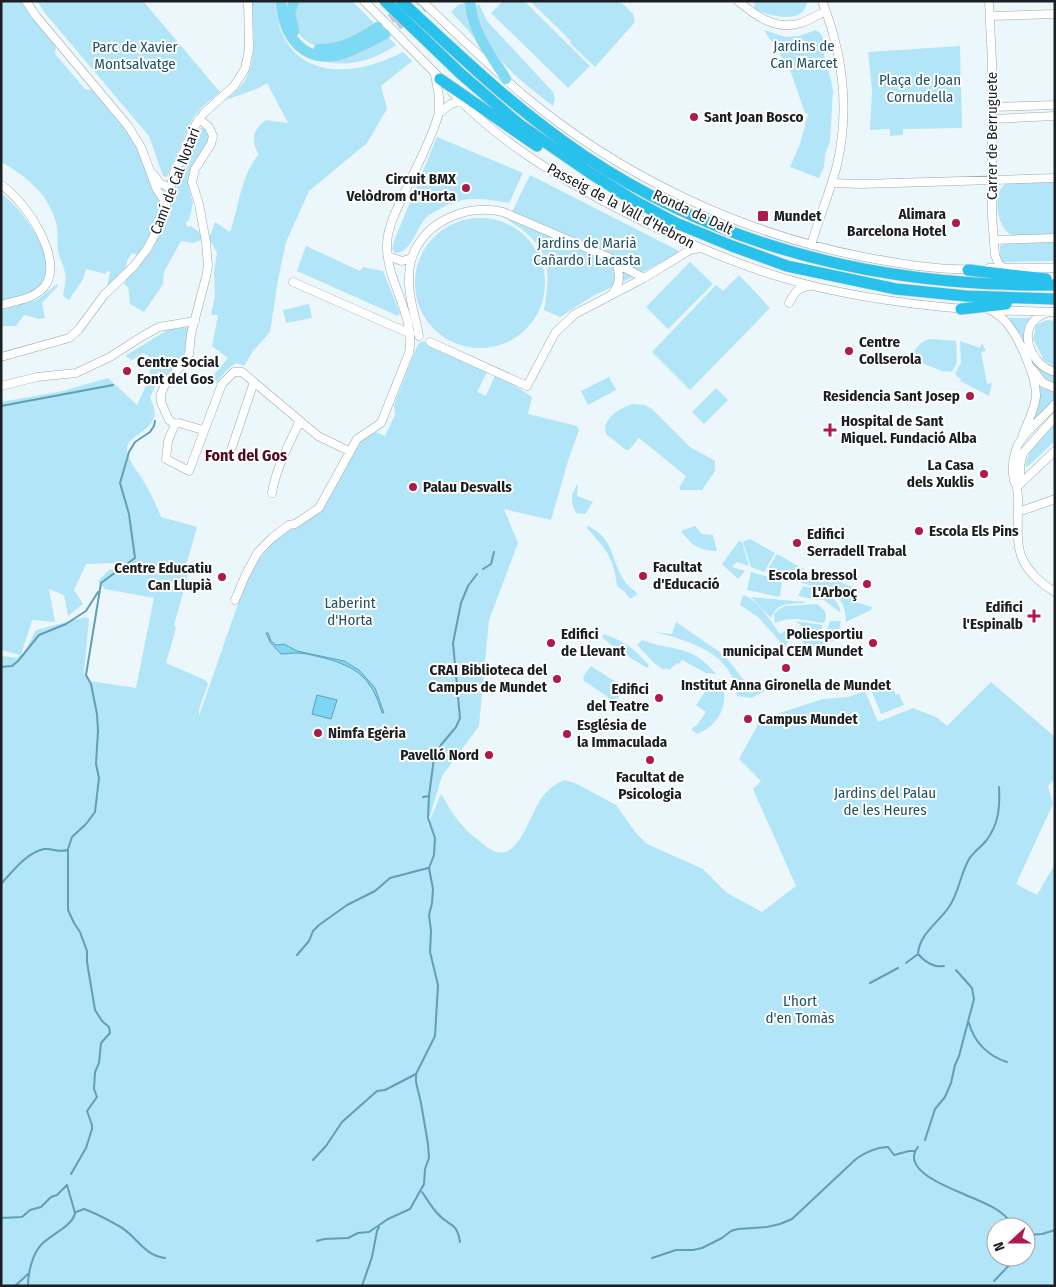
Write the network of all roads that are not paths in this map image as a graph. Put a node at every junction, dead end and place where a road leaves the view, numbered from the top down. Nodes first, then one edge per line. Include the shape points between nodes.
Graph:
1 (26, 1) edge
2 (248, 1) edge
3 (281, 1) edge
4 (294, 1) edge
5 (364, 1) edge
6 (385, 1) edge
7 (402, 1) edge
8 (422, 1) edge
9 (470, 1) edge
10 (738, 1) edge
11 (822, 1) edge
12 (989, 1) edge
13 (826, 11) junction
14 (1055, 14) edge
15 (990, 16) junction
16 (437, 76) junction
17 (506, 79) junction
18 (460, 100) junction
19 (1055, 105) edge
20 (992, 107) junction
21 (438, 115) junction
22 (1055, 116) edge
23 (992, 119) junction
24 (199, 120) junction
25 (150, 170) junction
26 (590, 174) junction
27 (1055, 178) edge
28 (992, 180) junction
29 (832, 183) junction
30 (1, 185) edge
31 (170, 188) junction
32 (167, 201) junction
33 (1055, 238) edge
34 (994, 240) junction
35 (811, 244) junction
36 (700, 248) junction
37 (388, 256) junction
38 (412, 258) junction
39 (616, 264) junction
40 (1003, 268) junction
41 (1055, 268) edge
42 (968, 270) junction
43 (644, 278) junction
44 (782, 278) junction
45 (293, 282) dead end
46 (1055, 283) edge
47 (813, 286) junction
48 (612, 293) junction
49 (1052, 300) edge
50 (1, 305) edge
51 (961, 309) junction
52 (991, 310) junction
53 (1052, 312) edge
54 (195, 321) junction
55 (415, 335) junction
56 (430, 342) dead end
57 (1, 357) edge
58 (1030, 366) junction
59 (1055, 372) edge
60 (254, 382) junction
61 (1, 386) edge
62 (1055, 388) edge
63 (1055, 404) edge
64 (1055, 417) edge
65 (300, 421) junction
66 (175, 424) junction
67 (203, 430) junction
68 (1019, 441) junction
69 (232, 447) dead end
70 (349, 451) junction
71 (1055, 451) edge
72 (1019, 486) junction
73 (272, 493) dead end
74 (1055, 499) edge
75 (1024, 510) dead end
76 (1055, 592) edge
77 (235, 600) dead end

1 - 25 street via 128,126
2 - 24 street, Camí de Cal Notari via 245,69 234,86
3 - 4 main road via 290,37 310,53 327,56 344,53 364,45 381,30 328,49 311,47 293,30 290,13
5 - 16 street, Passeig de la Vall d'Hebron
6 - 26 highway, Ronda de Dalt via 519,124
7 - 46 highway, Ronda de Dalt via 481,75 553,134 640,190 686,213 772,247 850,267 949,282
8 - 17 street
9 - 17 main road via 477,33
10 - 13 street via 760,18 784,25 803,22
11 - 13 street
12 - 15 street, Carrer de Berruguete
13 - 29 street via 838,52 844,104 843,132
14 - 15 street
15 - 20 street, Carrer de Berruguete
16 - 18 street, Passeig de la Vall d'Hebron
16 - 21 street
16 - 26 highway via 538,147
17 - 35 street via 561,124 646,179 714,211
18 - 21 street
18 - 36 street, Passeig de la Vall d'Hebron via 499,135 573,184
19 - 20 street
20 - 23 street, Carrer de Berruguete
21 - 37 street via 391,223
22 - 23 street
23 - 28 street, Carrer de Berruguete
24 - 31 street, Camí de Cal Notari
24 - 54 street via 209,127 214,136 195,169 192,182 205,232 208,266
25 - 31 street via 160,184
25 - 32 street via 157,190
26 - 49 highway, Ronda de Dalt via 676,223 787,266 896,289
27 - 28 street
28 - 29 street
28 - 34 street, Carrer de Berruguete
29 - 35 street
30 - 50 street via 26,210 48,249 51,265 48,281 38,293
31 - 32 street, Camí de Cal Notari
32 - 57 street, Camí de Cal Notari via 147,249 104,295 75,333 69,338
33 - 34 street
34 - 40 street, Carrer de Berruguete via 997,263
35 - 42 street via 895,263
36 - 43 street via 690,250
36 - 44 street, Passeig de la Vall d'Hebron
37 - 38 street via 402,261
37 - 55 street via 390,270
38 - 39 street via 436,225 459,213 492,210 578,244 610,258
38 - 55 street via 409,294 417,324
39 - 43 street
39 - 48 street via 619,284
40 - 41 street
40 - 42 street
42 - 46 highway via 1040,278
43 - 48 street
44 - 47 street, Passeig de la Vall d'Hebron
44 - 47 street via 789,284 789,303 800,287
45 - 55 street
47 - 51 street, Passeig de la Vall d'Hebron via 878,299
48 - 56 street via 575,314 555,333 527,386
49 - 51 highway
51 - 52 street, Passeig de la Vall d'Hebron
52 - 53 street, Passeig de la Vall d'Hebron
52 - 58 street via 1007,324
53 - 59 street via 1034,320 1027,336 1038,361 1047,370
54 - 61 street via 159,327 76,373 37,377
54 - 66 street via 186,359 166,382 161,394 169,420
55 - 70 street via 381,423 357,439
58 - 62 street via 1044,383
58 - 68 street via 1036,398
60 - 65 street
60 - 67 street via 242,372 234,372 222,384
60 - 69 street
63 - 68 street
64 - 72 street via 1023,453
65 - 70 street via 318,436
65 - 73 street
66 - 67 street
66 - 67 street via 168,441 166,459 189,471
68 - 72 street via 1014,458 1014,481
70 - 77 street via 319,508 289,525 258,552
71 - 72 street
72 - 76 street via 1021,555 1035,576
74 - 75 street

